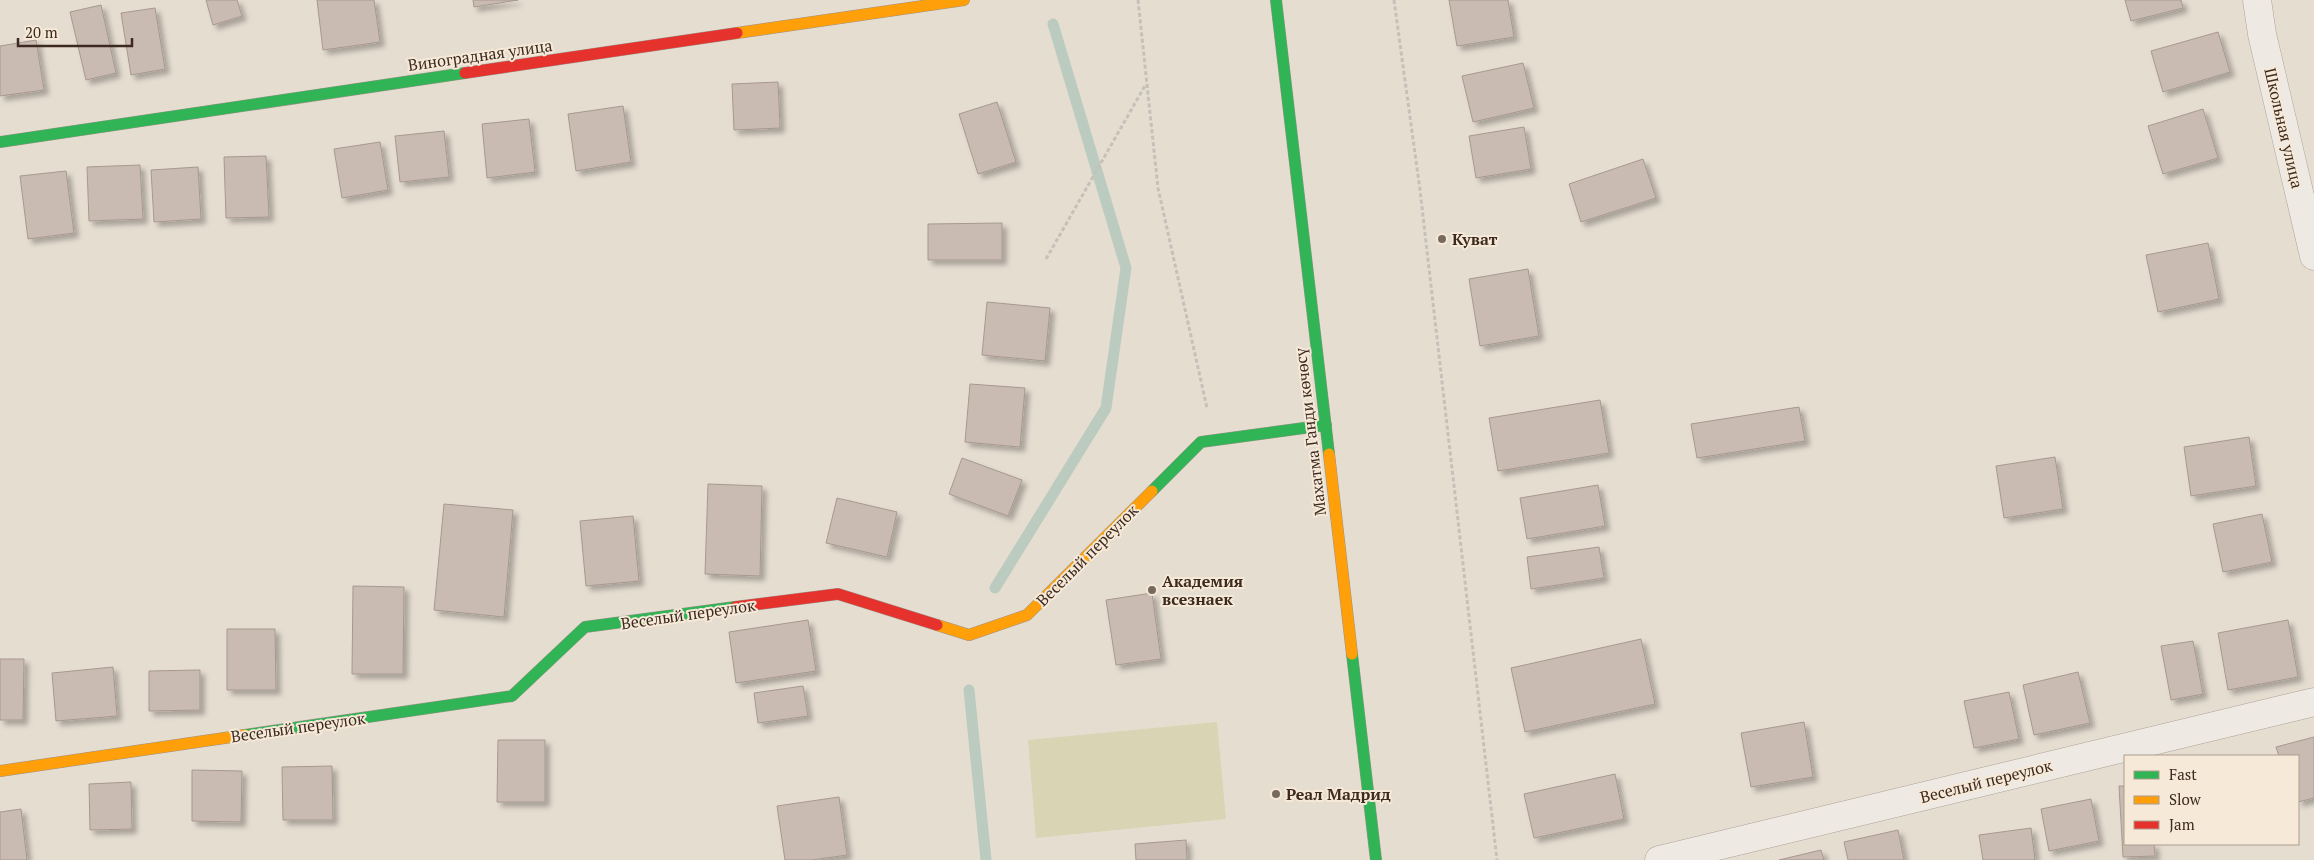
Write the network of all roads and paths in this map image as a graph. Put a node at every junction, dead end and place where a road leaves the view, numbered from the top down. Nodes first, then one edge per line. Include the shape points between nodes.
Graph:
1 (964, 0) edge
2 (1138, 0) edge
3 (1276, 0) edge
4 (1394, 0) edge
5 (2257, 0) edge
6 (2277, 0) edge
7 (2262, 34) junction
8 (1146, 83) junction
9 (0, 142) edge
10 (2314, 256) edge
11 (1046, 259) dead end
12 (1326, 425) junction
13 (1214, 440) junction
14 (2314, 702) edge
15 (0, 771) edge
16 (1376, 860) edge
17 (1497, 860) edge
18 (1659, 860) edge

1 - 9 street, Виноградная улица
2 - 8 path
3 - 12 street, Махатма Ганди көчөсү
4 - 17 path via 1420,190
5 - 7 street, Школьная улица
6 - 7 street
7 - 10 street, Школьная улица
8 - 11 path
8 - 13 path via 1158,188
12 - 13 street, Веселый переулок
12 - 16 street, Махатма Ганди көчөсү
13 - 15 street, Веселый переулок via 1201,442 1027,615 968,635 838,594 585,627 512,696
14 - 18 street, Веселый переулок

